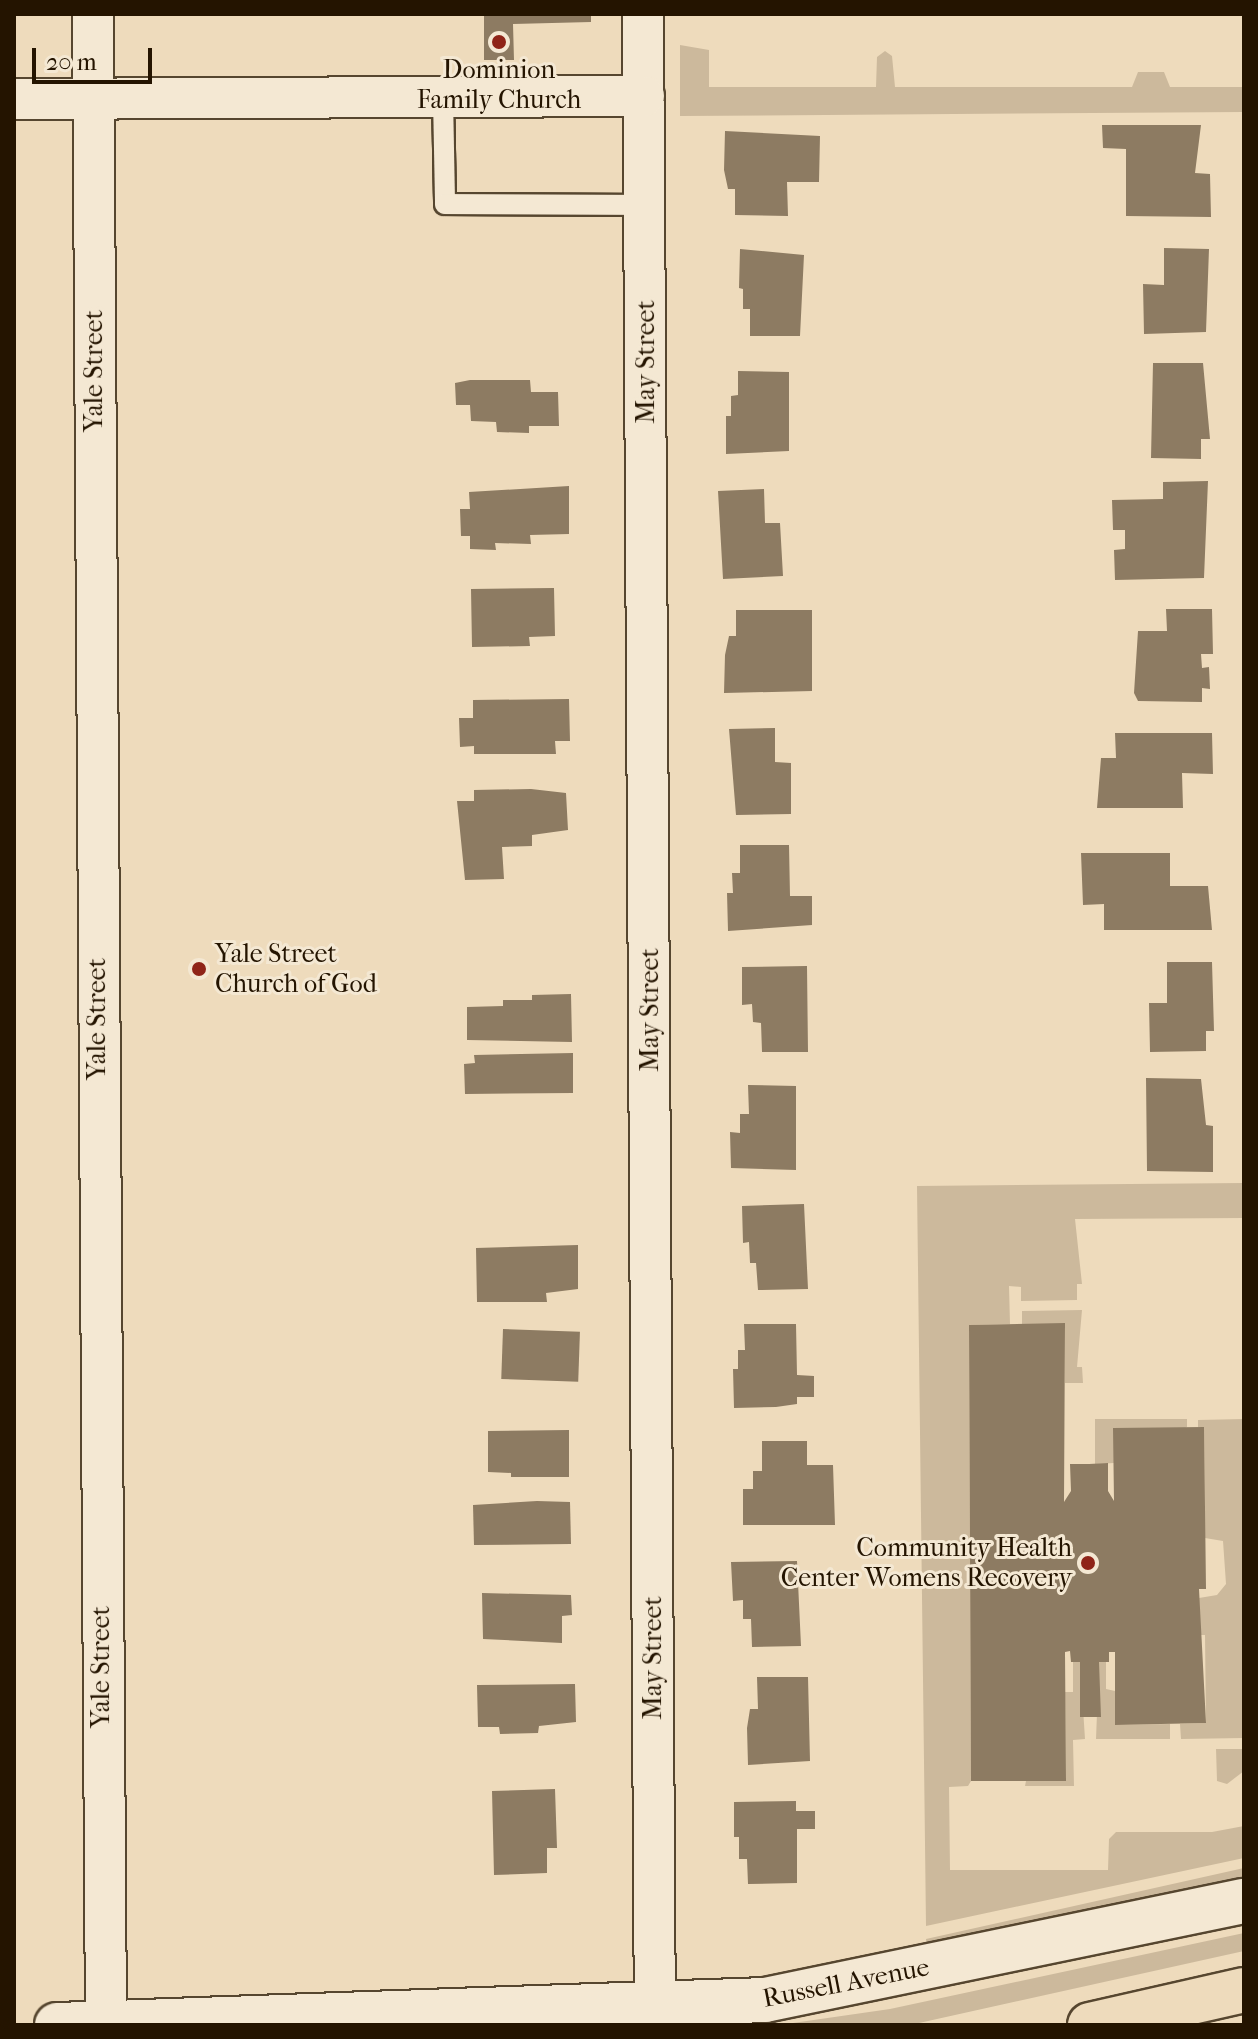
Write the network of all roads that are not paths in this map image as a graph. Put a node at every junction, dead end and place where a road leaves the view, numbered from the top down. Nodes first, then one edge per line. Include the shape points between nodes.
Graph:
1 (93, 14) edge
2 (643, 14) edge
3 (644, 96) junction
4 (443, 97) junction
5 (94, 98) junction
6 (14, 99) edge
7 (645, 205) junction
8 (1244, 1901) edge
9 (1244, 1990) edge
10 (655, 2007) junction
11 (106, 2024) edge
12 (57, 2025) edge
13 (1090, 2025) edge

1 - 5 street, Yale Street
2 - 3 street, May Street
3 - 4 street
3 - 7 street, May Street
4 - 5 street
4 - 7 lane via 445,204
5 - 6 street
5 - 11 street, Yale Street
7 - 10 street, May Street
8 - 10 street, Russell Avenue via 765,2000
9 - 13 highway
10 - 11 street, Russell Avenue
11 - 12 street, Russell Avenue

